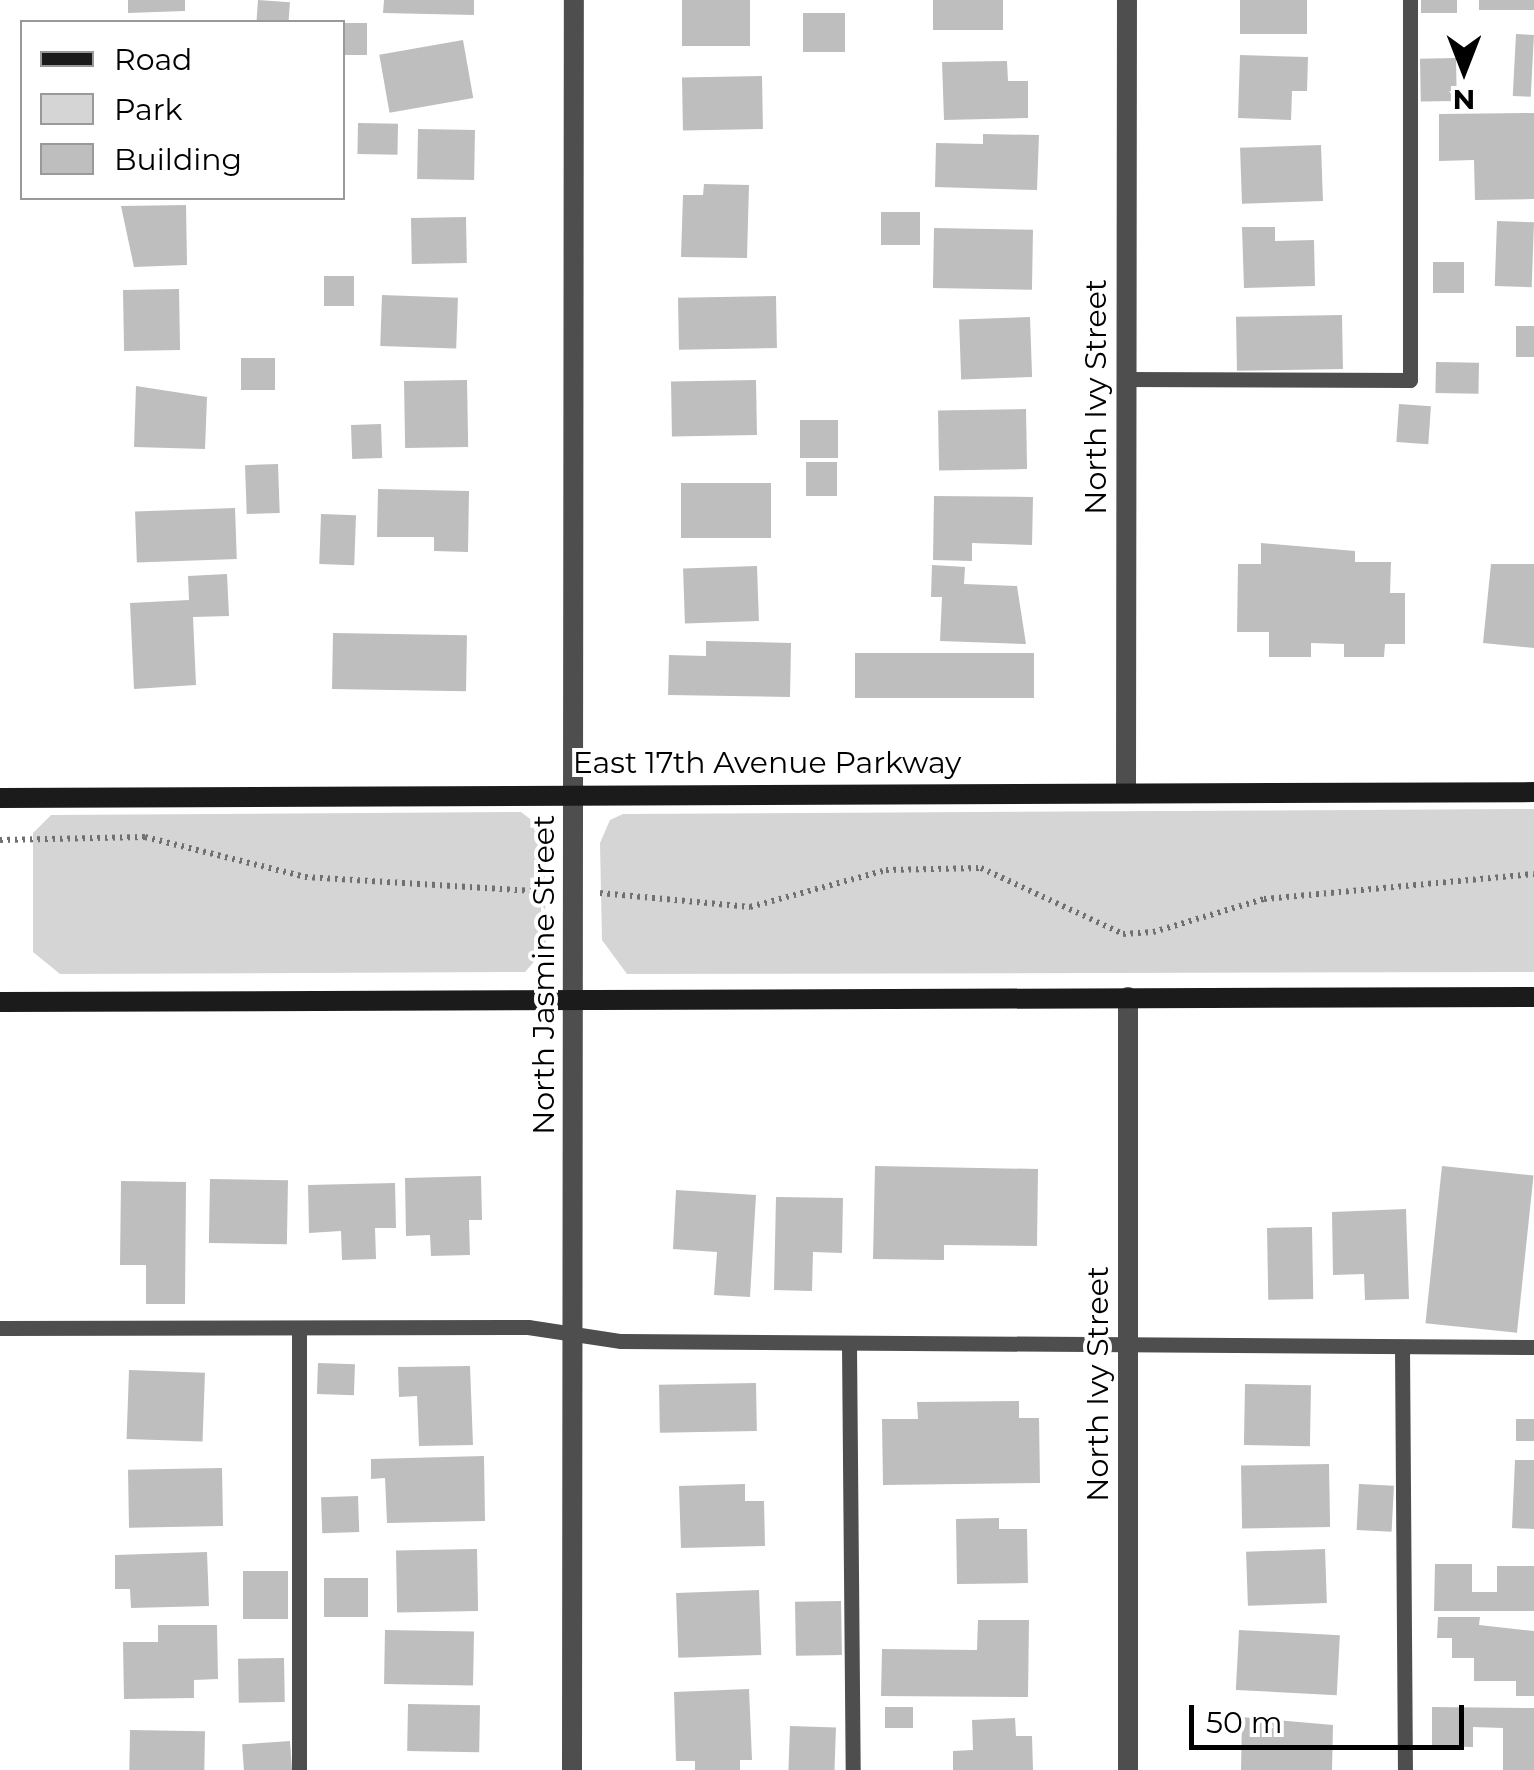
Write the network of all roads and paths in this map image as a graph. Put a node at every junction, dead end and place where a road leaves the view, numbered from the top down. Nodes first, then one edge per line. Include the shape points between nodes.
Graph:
1 (574, 0) edge
2 (1127, 0) edge
3 (1410, 0) edge
4 (1126, 379) junction
5 (1534, 792) edge
6 (574, 793) junction
7 (1126, 793) junction
8 (0, 798) edge
9 (0, 840) edge
10 (1534, 874) edge
11 (574, 890) junction
12 (1128, 997) junction
13 (1534, 997) edge
14 (574, 999) junction
15 (0, 1002) edge
16 (0, 1328) edge
17 (298, 1328) junction
18 (573, 1334) junction
19 (849, 1345) junction
20 (1128, 1346) junction
21 (1402, 1346) junction
22 (1534, 1346) edge
23 (298, 1770) edge
24 (572, 1770) edge
25 (853, 1770) edge
26 (1128, 1770) edge
27 (1405, 1770) edge

1 - 6 street, North Jasmine Street
2 - 4 street, North Ivy Street
3 - 4 lane via 1410,380
4 - 7 street, North Ivy Street
5 - 7 main road, East 17th Avenue Parkway
6 - 7 main road, East 17th Avenue Parkway
6 - 8 main road, East 17th Avenue Parkway
6 - 11 street, North Jasmine Street
9 - 11 path via 145,837 305,877
10 - 11 path via 1296,894 1123,934 981,868 886,870 750,907
11 - 14 street, North Jasmine Street
12 - 13 main road
12 - 14 main road
12 - 20 street, North Ivy Street
14 - 15 main road
14 - 18 street, North Jasmine Street
16 - 17 lane
17 - 18 lane via 528,1327
17 - 23 lane
18 - 19 lane
18 - 24 street, North Jasmine Street
19 - 20 lane
19 - 25 lane
20 - 21 lane
20 - 26 street, North Ivy Street
21 - 22 lane
21 - 27 lane

